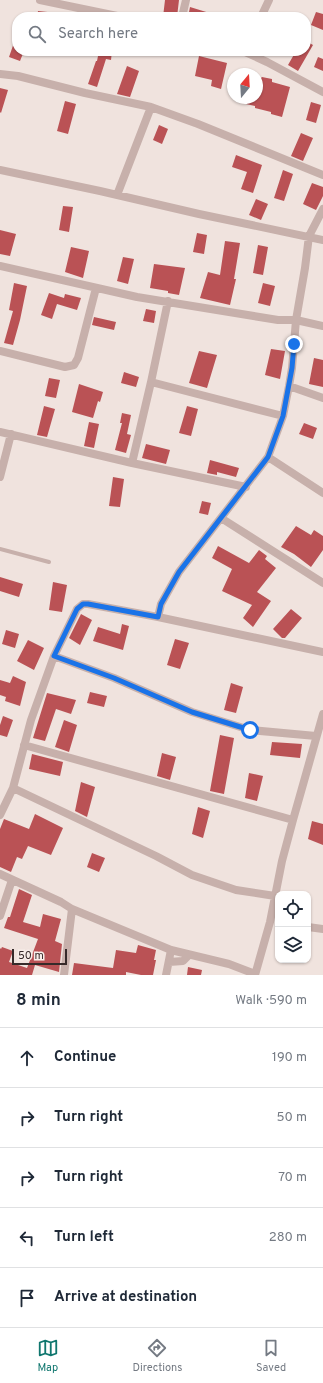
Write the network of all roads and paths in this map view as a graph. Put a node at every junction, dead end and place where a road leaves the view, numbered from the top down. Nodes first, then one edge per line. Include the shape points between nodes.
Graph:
1 (41, 0) edge
2 (186, 0) edge
3 (268, 0) edge
4 (98, 12) edge
5 (183, 12) edge
6 (263, 12) edge
7 (254, 56) edge
8 (0, 74) edge
9 (323, 91) edge
10 (151, 107) junction
11 (0, 170) edge
12 (323, 175) edge
13 (117, 195) junction
14 (323, 209) edge
15 (309, 236) junction
16 (323, 240) edge
17 (0, 266) edge
18 (96, 288) junction
19 (168, 301) junction
20 (296, 320) junction
21 (323, 326) edge
22 (0, 351) edge
23 (151, 382) junction
24 (289, 386) junction
25 (323, 398) edge
26 (283, 416) junction
27 (0, 432) edge
28 (11, 434) junction
29 (268, 457) junction
30 (132, 463) junction
31 (0, 477) edge
32 (246, 486) junction
33 (323, 492) edge
34 (221, 518) junction
35 (0, 549) edge
36 (49, 562) dead end
37 (323, 583) edge
38 (158, 617) junction
39 (323, 652) edge
40 (54, 656) junction
41 (323, 714) edge
42 (316, 736) junction
43 (24, 745) junction
44 (13, 788) junction
45 (0, 815) edge
46 (293, 820) junction
47 (0, 874) edge
48 (12, 880) junction
49 (276, 891) edge
50 (275, 896) joint
51 (72, 909) junction
52 (0, 916) edge
53 (274, 923) edge
54 (311, 927) edge
55 (323, 929) edge
56 (171, 950) junction
57 (189, 955) junction
58 (169, 962) junction
59 (255, 974) edge
60 (64, 975) edge
61 (166, 975) edge

1 - 4 street
2 - 5 street
3 - 6 street
7 - 9 street
8 - 10 street
10 - 12 street
10 - 13 street
11 - 13 street
13 - 15 street
14 - 15 street
15 - 16 street
15 - 20 street
17 - 18 street
18 - 19 street
18 - 22 street via 74,365 65,367
19 - 20 street via 278,320
19 - 23 street
20 - 21 street
20 - 24 street
23 - 26 street
23 - 30 street
24 - 25 street
24 - 26 street
26 - 29 street
27 - 28 street
28 - 30 street
28 - 31 street
29 - 32 street
29 - 33 street
30 - 32 street
32 - 34 street
34 - 37 street
34 - 38 street via 179,572 161,604
35 - 36 lane
38 - 39 street
38 - 40 street via 83,604 77,609
40 - 42 street via 114,678 192,712 250,730
40 - 43 street
41 - 42 street
42 - 46 street
43 - 44 street
43 - 46 street
44 - 45 street
44 - 50 street via 192,874 236,890
46 - 49 street
47 - 48 street
48 - 51 street
48 - 52 street
50 - 53 street
51 - 56 street
51 - 60 street
53 - 59 street
54 - 55 street
56 - 57 street
56 - 58 street
57 - 58 street via 183,961
57 - 59 street via 229,964
58 - 61 street

